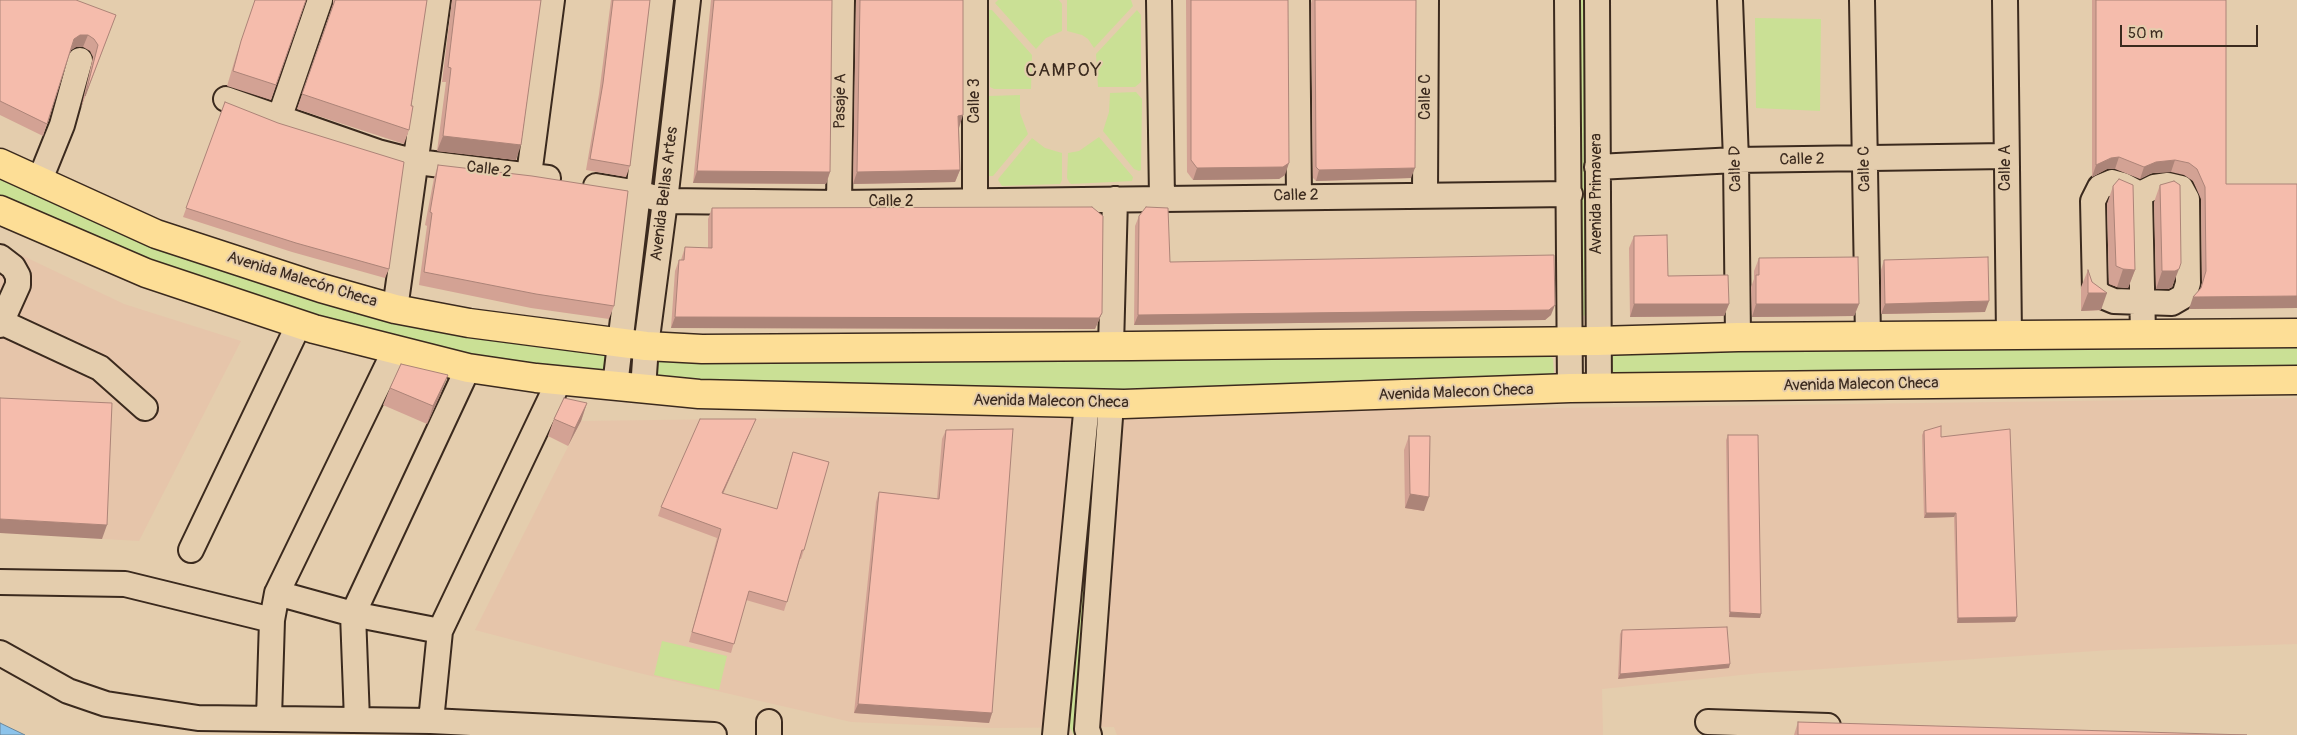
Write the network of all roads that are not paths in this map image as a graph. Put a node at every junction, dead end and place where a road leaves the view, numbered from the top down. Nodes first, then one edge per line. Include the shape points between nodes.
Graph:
1 (320, 0) edge
2 (438, 0) edge
3 (552, 0) edge
4 (661, 0) edge
5 (688, 0) edge
6 (842, 0) edge
7 (975, 0) edge
8 (1159, 0) edge
9 (1297, 0) edge
10 (1426, 0) edge
11 (1567, 0) edge
12 (1597, 0) edge
13 (1730, 0) edge
14 (1862, 0) edge
15 (2006, 0) edge
16 (80, 60) dead end
17 (226, 99) dead end
18 (280, 119) junction
19 (2006, 156) junction
20 (1864, 159) junction
21 (1736, 160) junction
22 (417, 162) junction
23 (0, 163) edge
24 (1598, 168) junction
25 (529, 175) junction
26 (44, 184) junction
27 (639, 193) junction
28 (1425, 194) junction
29 (1570, 194) junction
30 (2140, 194) junction
31 (1299, 196) junction
32 (1162, 198) junction
33 (1115, 199) junction
34 (666, 201) junction
35 (839, 202) junction
36 (975, 202) junction
37 (0, 210) edge
38 (31, 224) junction
39 (0, 257) edge
40 (2142, 302) junction
41 (395, 309) junction
42 (1, 324) edge
43 (299, 324) junction
44 (2297, 333) edge
45 (2143, 334) junction
46 (2008, 335) junction
47 (1738, 337) junction
48 (1868, 337) junction
49 (1570, 341) junction
50 (1597, 341) junction
51 (633, 345) junction
52 (1112, 346) junction
53 (395, 350) junction
54 (468, 368) junction
55 (2297, 380) edge
56 (559, 381) junction
57 (616, 386) junction
58 (1570, 388) junction
59 (1599, 388) junction
60 (643, 389) junction
61 (1099, 404) junction
62 (145, 408) dead end
63 (191, 550) dead end
64 (0, 582) edge
65 (277, 593) junction
66 (353, 614) junction
67 (272, 620) junction
68 (440, 632) junction
69 (0, 653) edge
70 (268, 718) junction
71 (357, 720) junction
72 (431, 721) junction
73 (1708, 722) dead end
74 (1847, 726) edge
75 (714, 735) edge
76 (1055, 735) edge
77 (1089, 735) edge

1 - 18 street
2 - 22 street
3 - 25 street
4 - 27 street, Avenida Bellas Artes
5 - 34 street, Avenida Bellas Artes
6 - 35 street, Pasaje A
7 - 36 street, Calle 3
8 - 32 street
9 - 31 street
10 - 28 street, Calle C
11 - 29 street, Avenida Primavera
12 - 24 street, Avenida Primavera
13 - 21 street, Calle D
14 - 20 street, Calle C
15 - 19 street, Calle A
16 - 26 street
17 - 18 street, Calle 2
18 - 22 street, Calle 2
19 - 20 street, Calle 2
19 - 46 street, Calle A
20 - 21 street, Calle 2
20 - 48 street, Calle C
21 - 24 street, Calle 2
21 - 47 street, Calle D
22 - 25 street, Calle 2
22 - 41 street
23 - 26 main road, Avenida Malecón Checa
24 - 50 street, Avenida Primavera
25 - 27 street, Calle 2
26 - 38 main road
26 - 41 main road, Avenida Malecón Checa via 156,234
27 - 34 street, Calle 2
27 - 51 street, Avenida Bellas Artes
28 - 29 street, Calle 2
28 - 31 street, Calle 2
29 - 49 street, Avenida Primavera
30 - 40 street
30 - 40 street via 2168,185 2182,188 2187,199 2188,283 2184,296 2172,303
30 - 40 street via 2112,182 2100,188 2093,201 2095,290 2114,301
31 - 32 street, Calle 2
32 - 33 street, Calle 2
33 - 36 street, Calle 2
33 - 52 street
34 - 35 street, Calle 2
34 - 51 street, Avenida Bellas Artes
35 - 36 street, Calle 2
37 - 38 main road
38 - 43 main road via 146,273
39 - 42 street via 13,267 18,276 18,285
40 - 45 street
41 - 51 main road, Avenida Malecón Checa via 469,323
42 - 62 street via 100,368
43 - 53 main road
43 - 63 street
44 - 45 main road
45 - 46 main road
46 - 48 main road
47 - 48 main road
47 - 50 main road
49 - 50 main road
49 - 52 main road
49 - 58 street, Avenida Primavera
50 - 59 street, Avenida Primavera
51 - 52 main road via 712,348
51 - 57 street, Avenida Bellas Artes
51 - 60 street, Avenida Bellas Artes
53 - 54 main road
53 - 65 street
54 - 56 main road
54 - 66 street
55 - 59 main road, Avenida Malecon Checa
56 - 57 main road
56 - 68 street
57 - 60 main road, Avenida Malecon Checa
58 - 59 main road, Avenida Malecon Checa
58 - 61 main road, Avenida Malecon Checa
60 - 61 main road, Avenida Malecon Checa via 762,397
61 - 76 street
61 - 77 street
64 - 67 street via 125,584
65 - 66 street
65 - 67 street
66 - 68 street
66 - 71 street
67 - 70 street
68 - 72 street
69 - 70 street via 68,691 106,704 198,718
70 - 71 street
71 - 72 street
72 - 75 street
73 - 74 street

